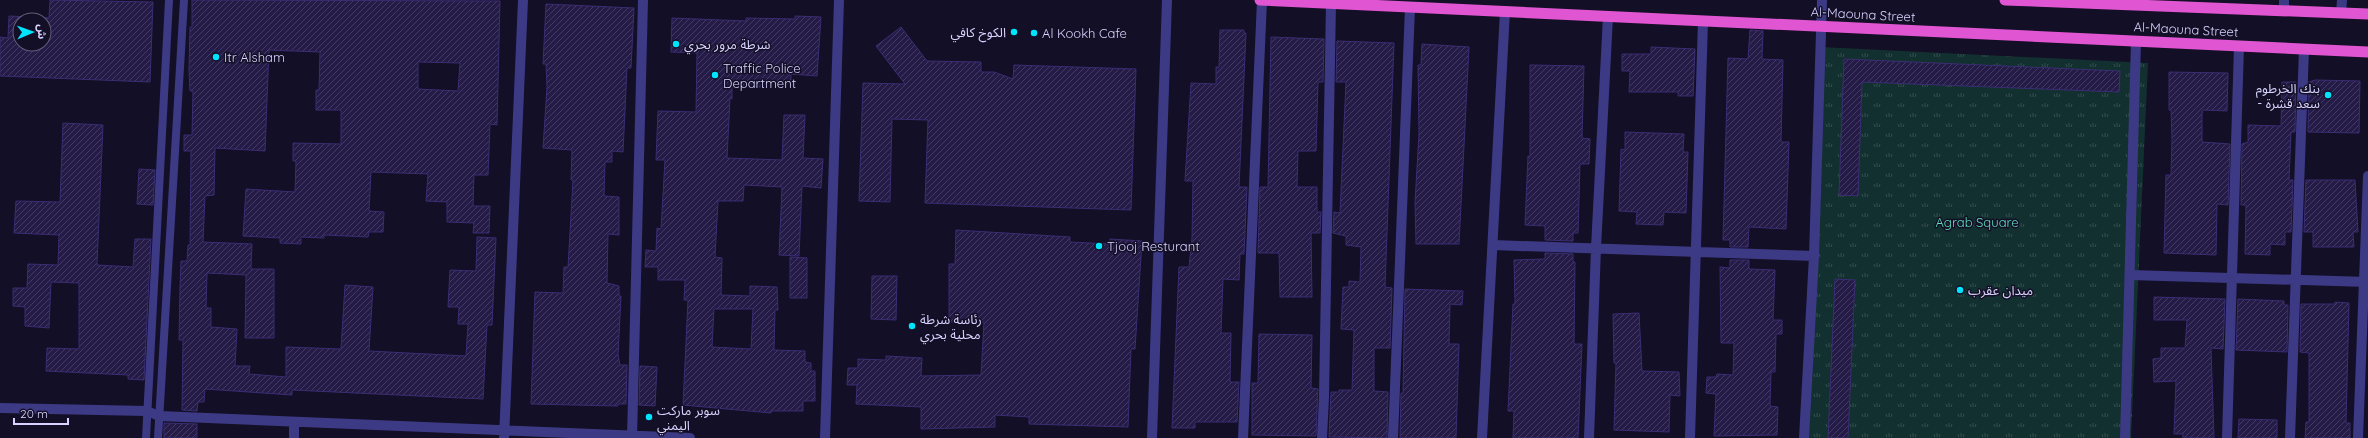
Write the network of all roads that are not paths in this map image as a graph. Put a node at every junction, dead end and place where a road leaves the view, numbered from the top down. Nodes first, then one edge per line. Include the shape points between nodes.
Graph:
1 (169, 0) edge
2 (184, 0) edge
3 (523, 0) edge
4 (644, 0) edge
5 (839, 0) edge
6 (1167, 0) edge
7 (1261, 0) edge
8 (1822, 0) edge
9 (2005, 0) edge
10 (2342, 0) edge
11 (2037, 1) edge
12 (1331, 3) junction
13 (2147, 3) edge
14 (2284, 6) edge
15 (1410, 7) junction
16 (1505, 11) junction
17 (2341, 13) junction
18 (2368, 14) edge
19 (1608, 16) junction
20 (1703, 21) junction
21 (1822, 26) junction
22 (2136, 41) junction
23 (2239, 46) junction
24 (2304, 49) junction
25 (2368, 52) edge
26 (2368, 176) edge
27 (1493, 245) junction
28 (1596, 248) junction
29 (1697, 252) junction
30 (1814, 256) junction
31 (2130, 275) junction
32 (2231, 278) junction
33 (2296, 280) junction
34 (2366, 282) edge
35 (0, 408) edge
36 (147, 411) junction
37 (159, 416) junction
38 (294, 422) junction
39 (504, 434) edge
40 (632, 437) edge
41 (146, 438) edge
42 (158, 438) edge
43 (294, 438) edge
44 (690, 438) edge
45 (825, 438) edge
46 (1152, 438) edge
47 (1243, 438) edge
48 (1322, 438) edge
49 (1394, 438) edge
50 (1482, 438) edge
51 (1589, 438) edge
52 (1690, 438) edge
53 (1804, 438) edge
54 (2125, 438) edge
55 (2227, 438) edge
56 (2290, 438) edge
57 (2358, 438) edge

1 - 36 lane
2 - 37 lane
3 - 39 street
4 - 40 street
5 - 45 street
6 - 46 street
7 - 12 highway, Al-Maouna Street
7 - 47 street
8 - 21 street
9 - 11 highway
10 - 17 street
11 - 13 highway
12 - 15 highway, Al-Maouna Street
12 - 48 street
13 - 14 highway
14 - 17 highway
15 - 16 highway, Al-Maouna Street
15 - 49 street
16 - 19 highway, Al-Maouna Street
16 - 27 street
17 - 18 highway
19 - 20 highway, Al-Maouna Street
19 - 28 street
20 - 21 highway, Al-Maouna Street
20 - 29 street
21 - 22 highway, Al-Maouna Street
21 - 30 street
22 - 23 highway, Al-Maouna Street
22 - 31 street
23 - 24 highway, Al-Maouna Street
23 - 32 street
24 - 25 highway, Al-Maouna Street
24 - 33 street
26 - 34 street
27 - 28 street
27 - 50 street
28 - 29 street
28 - 51 street
29 - 30 street
29 - 52 street
30 - 53 street
31 - 32 street
31 - 54 street
32 - 33 street
32 - 55 street
33 - 34 street
33 - 56 street
34 - 57 street
35 - 36 street
36 - 37 street
36 - 41 lane
37 - 38 street
37 - 42 lane
38 - 39 street
38 - 43 street
39 - 40 street
40 - 44 street

